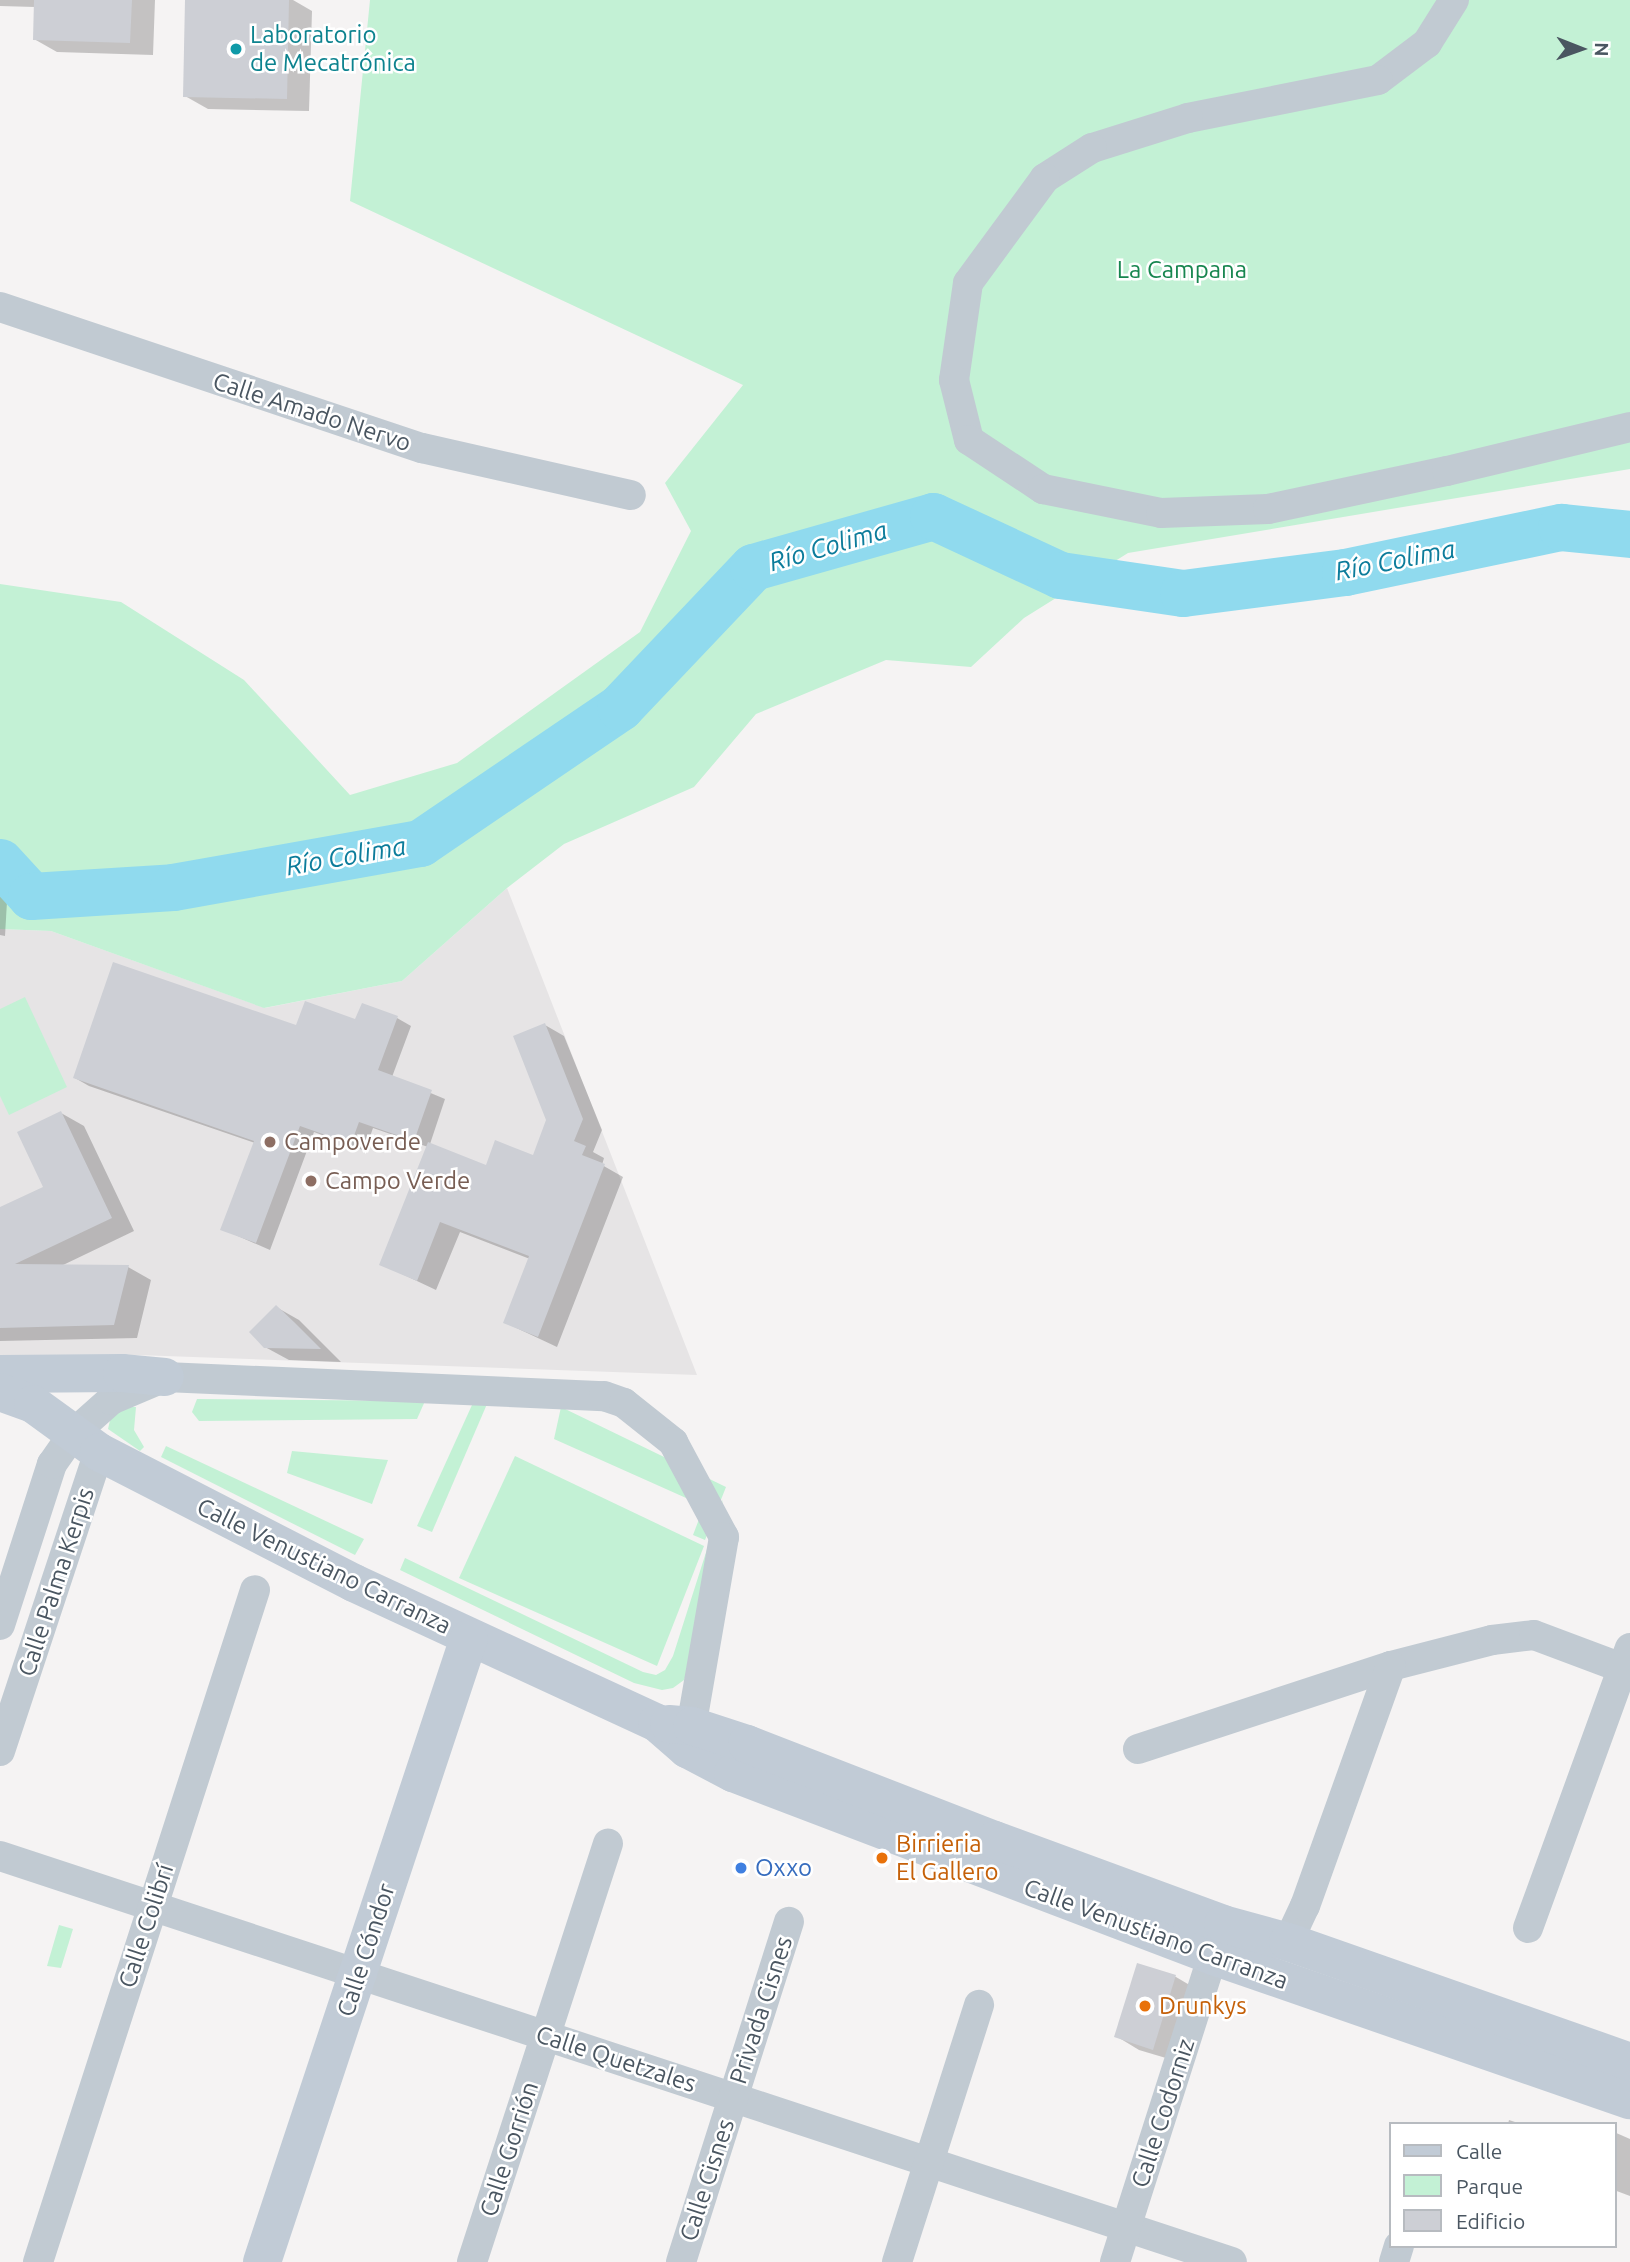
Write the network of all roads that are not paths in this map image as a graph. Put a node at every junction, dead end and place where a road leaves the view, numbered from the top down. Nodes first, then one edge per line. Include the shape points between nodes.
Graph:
1 (1454, 0) edge
2 (0, 307) edge
3 (1630, 427) edge
4 (631, 495) dead end
5 (0, 1374) edge
6 (164, 1377) junction
7 (0, 1392) edge
8 (87, 1443) junction
9 (255, 1590) dead end
10 (0, 1625) edge
11 (469, 1638) junction
12 (1626, 1658) edge
13 (1391, 1666) junction
14 (679, 1733) junction
15 (1138, 1749) dead end
16 (0, 1751) edge
17 (608, 1844) dead end
18 (0, 1856) edge
19 (153, 1907) junction
20 (789, 1922) dead end
21 (1528, 1928) dead end
22 (1218, 1940) junction
23 (1302, 1947) junction
24 (358, 1974) junction
25 (1304, 1989) junction
26 (979, 2005) dead end
27 (545, 2036) junction
28 (1630, 2062) edge
29 (733, 2098) junction
30 (1630, 2101) edge
31 (929, 2162) junction
32 (1126, 2227) junction
33 (38, 2262) edge
34 (262, 2262) edge
35 (472, 2262) edge
36 (681, 2262) edge
37 (897, 2262) edge
38 (1115, 2262) edge
39 (1233, 2262) edge

1 - 3 street via 1427,43 1378,80 1188,118 1092,148 1045,178 968,283 954,380 969,440 1043,489 1161,513 1268,509
2 - 4 street, Calle Amado Nervo via 422,448
5 - 6 street
6 - 8 street via 111,1400
6 - 14 street via 604,1396 624,1403 673,1442 724,1537
7 - 8 street, Calle Venustiano Carranza via 33,1404
8 - 10 street, Calle Palma Kerpis via 52,1464
8 - 11 street, Calle Venustiano Carranza
8 - 16 street, Calle Palma Kerpis
9 - 19 street, Calle Colibrí
11 - 14 street, Calle Venustiano Carranza
11 - 24 street, Calle Cóndor
12 - 13 street via 1534,1635 1492,1640
12 - 21 street
13 - 15 street
13 - 23 street via 1305,1906
14 - 22 street, Calle Venustiano Carranza
17 - 27 street, Calle Gorrión
18 - 19 street, Calle Quetzales
19 - 24 street, Calle Quetzales
19 - 33 street, Calle Colibrí
20 - 29 street, Privada Cisnes
22 - 23 street, Calle Venustiano Carranza
22 - 25 street, Calle Venustiano Carranza
22 - 32 street, Calle Codorniz
23 - 25 street
23 - 28 street, Calle Venustiano Carranza
24 - 27 street, Calle Quetzales
24 - 34 street, Calle Cóndor
25 - 30 street, Calle Venustiano Carranza
26 - 31 street
27 - 29 street, Calle Quetzales
27 - 35 street, Calle Gorrión
29 - 31 street, Calle Quetzales
29 - 36 street, Calle Cisnes
31 - 32 street, Calle Quetzales
31 - 37 street
32 - 38 street, Calle Codorniz
32 - 39 street, Calle Quetzales

